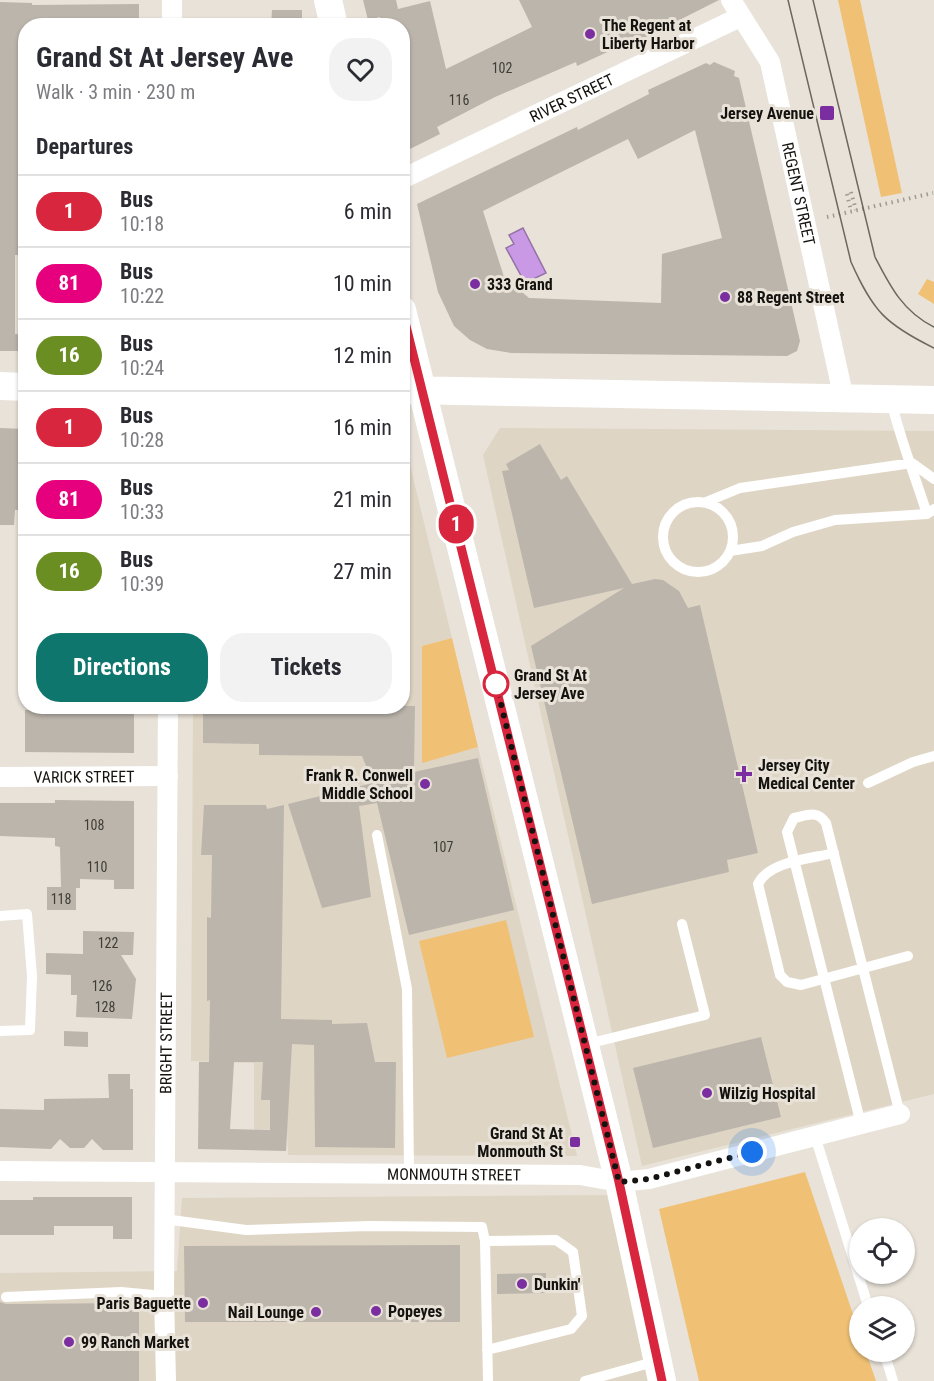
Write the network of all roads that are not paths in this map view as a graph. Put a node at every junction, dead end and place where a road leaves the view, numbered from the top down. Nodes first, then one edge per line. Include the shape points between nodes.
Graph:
1 (172, 0) edge
2 (328, 0) edge
3 (736, 9) edge
4 (172, 18) edge
5 (332, 18) edge
6 (410, 175) edge
7 (410, 375) edge
8 (0, 386) edge
9 (18, 387) edge
10 (412, 391) edge
11 (844, 399) junction
12 (891, 400) junction
13 (934, 400) edge
14 (912, 463) junction
15 (934, 479) edge
16 (706, 502) junction
17 (930, 511) edge
18 (730, 551) junction
19 (168, 714) edge
20 (934, 756) edge
21 (168, 776) junction
22 (0, 777) edge
23 (868, 783) dead end
24 (377, 835) dead end
25 (834, 853) junction
26 (795, 863) junction
27 (0, 916) edge
28 (682, 924) dead end
29 (908, 956) dead end
30 (863, 968) junction
31 (826, 979) junction
32 (0, 1031) edge
33 (584, 1045) junction
34 (900, 1114) joint
35 (861, 1124) junction
36 (814, 1136) junction
37 (0, 1172) edge
38 (409, 1172) junction
39 (164, 1173) junction
40 (619, 1182) junction
41 (164, 1219) junction
42 (485, 1241) junction
43 (164, 1296) junction
44 (865, 1296) edge
45 (6, 1297) dead end
46 (487, 1350) junction
47 (887, 1362) edge
48 (660, 1371) edge
49 (166, 1381) edge
50 (488, 1381) edge
51 (585, 1381) edge
52 (892, 1381) edge

1 - 4 street
2 - 5 main road
3 - 6 street, RIVER STREET
3 - 11 street, REGENT STREET via 770,62
7 - 10 main road
8 - 9 main road
10 - 11 main road
10 - 33 main road
11 - 12 main road
12 - 13 main road
12 - 14 lane
14 - 15 lane
14 - 16 lane via 740,488
14 - 17 lane
16 - 18 lane via 724,512 730,521
16 - 18 lane via 684,504 667,520 663,531 667,554 684,569 695,572 717,566
17 - 18 lane via 835,520 762,546
19 - 21 street, BRIGHT STREET
20 - 23 lane
21 - 22 street, VARICK STREET
21 - 39 street, BRIGHT STREET
24 - 38 lane via 407,989
25 - 26 lane
25 - 26 lane via 821,816 814,813 794,818 787,832
25 - 30 lane
26 - 31 lane
26 - 31 lane via 763,873 758,884 780,975 787,982 801,985
27 - 32 lane via 27,914 32,976 30,1030
28 - 33 lane via 705,1016
29 - 30 lane
30 - 31 lane
30 - 34 lane
31 - 35 lane
33 - 40 main road
34 - 35 street, MONMOUTH STREET
35 - 36 street, MONMOUTH STREET
36 - 40 street, MONMOUTH STREET via 649,1179
36 - 44 lane
37 - 39 street, MONMOUTH STREET
38 - 39 street, MONMOUTH STREET
38 - 40 street, MONMOUTH STREET via 580,1175
39 - 41 street, BRIGHT STREET
40 - 48 main road
41 - 42 lane via 246,1230 482,1227
41 - 43 street, BRIGHT STREET
42 - 46 lane
42 - 46 lane via 556,1240 573,1252 582,1316 571,1329
43 - 45 lane via 121,1292
43 - 49 street, BRIGHT STREET
46 - 50 lane
47 - 52 lane
48 - 51 lane

